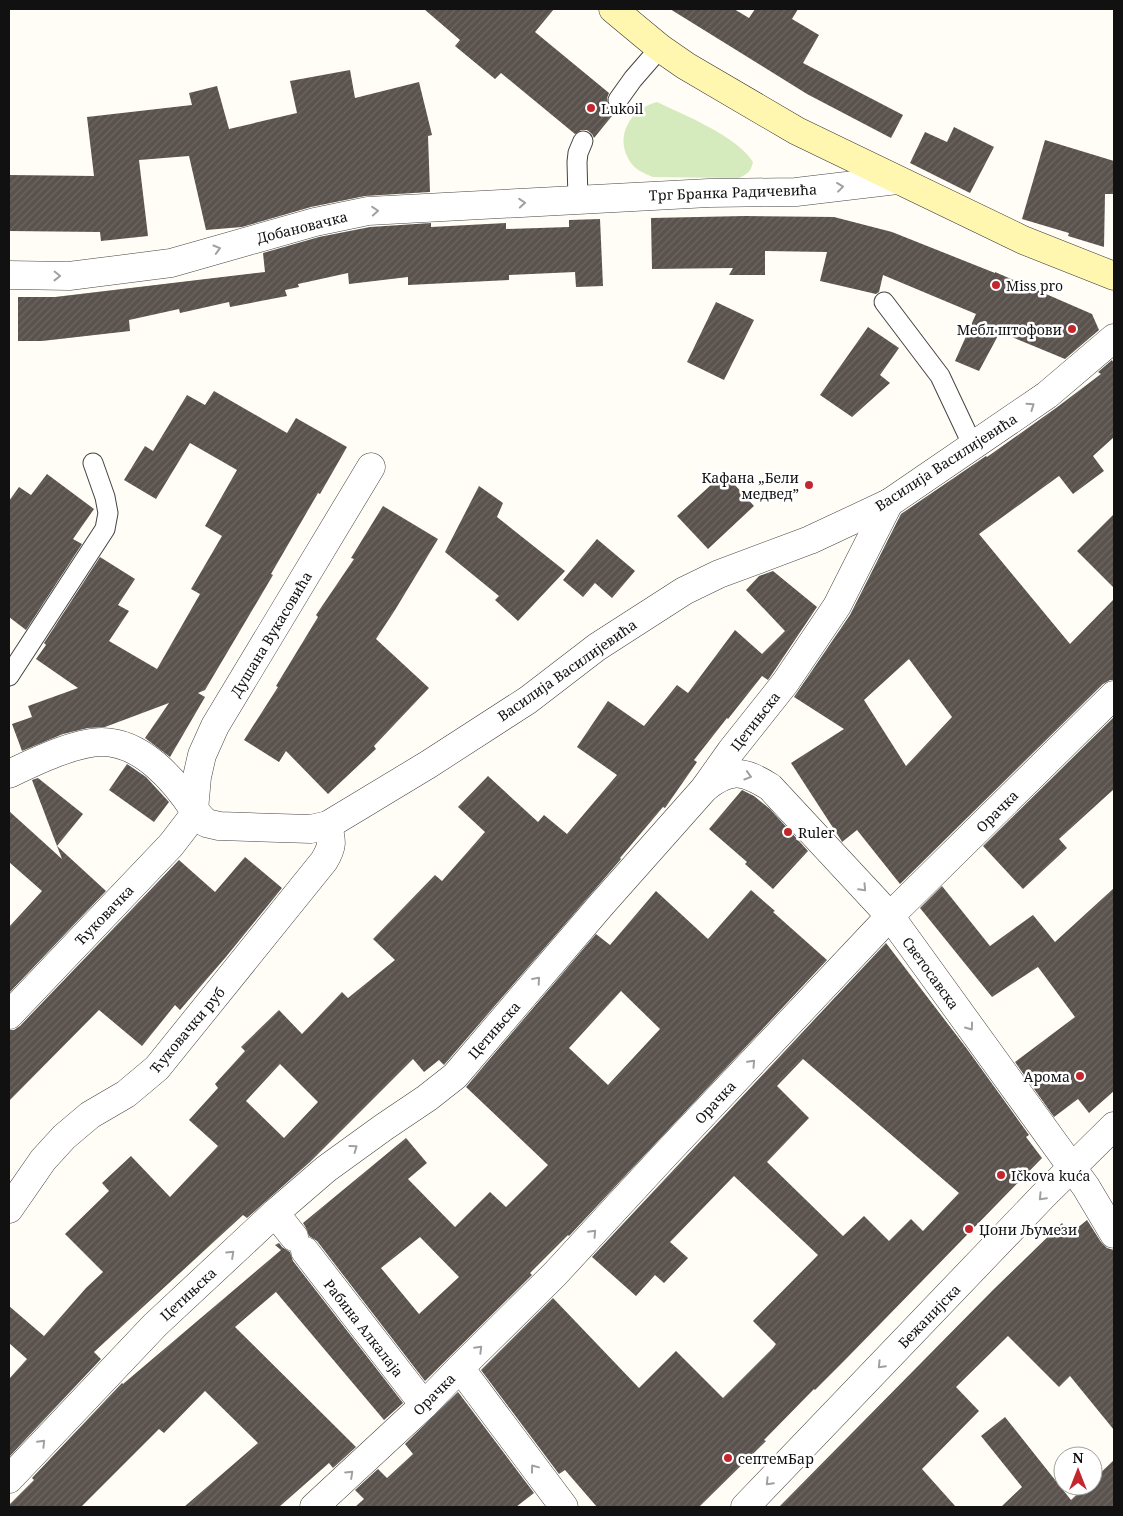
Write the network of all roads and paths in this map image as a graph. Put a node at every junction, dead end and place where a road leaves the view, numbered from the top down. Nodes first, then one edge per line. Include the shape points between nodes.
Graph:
1 (613, 9) edge
2 (660, 48) junction
3 (618, 100) dead end
4 (583, 141) dead end
5 (896, 180) junction
6 (589, 198) junction
7 (9, 275) edge
8 (1114, 276) edge
9 (884, 302) dead end
10 (1114, 338) edge
11 (974, 446) junction
12 (93, 463) dead end
13 (371, 467) dead end
14 (889, 503) junction
15 (9, 676) edge
16 (1114, 695) edge
17 (9, 774) edge
18 (704, 789) junction
19 (194, 810) junction
20 (328, 825) junction
21 (890, 916) junction
22 (9, 1015) edge
23 (1114, 1126) edge
24 (1072, 1168) junction
25 (9, 1209) edge
26 (276, 1213) junction
27 (1114, 1234) edge
28 (460, 1368) junction
29 (424, 1405) junction
30 (9, 1479) edge
31 (314, 1507) edge
32 (564, 1507) edge
33 (745, 1507) edge

1 - 2 main road
2 - 3 lane
2 - 5 main road via 798,131
4 - 6 lane via 577,162
6 -> 5 street, Трг Бранка Радичевића via 796,192
5 - 8 main road via 1023,240
7 -> 6 street, Добановачка via 69,276 171,262 315,222 368,212
9 - 11 lane via 940,376
11 -> 10 street, Василија Василијевића via 1047,395
11 - 14 street, Василија Василијевића
12 - 15 lane via 108,513 105,529
13 - 19 street, Душана Вукасовића via 216,726 196,777
14 - 18 street, Цетињска via 837,606 785,684
14 - 20 street, Василија Василијевића via 810,540 719,574 684,591 597,647 528,700
16 - 21 street, Орачка
17 - 19 street, Василија Василијевића via 90,743 112,743 136,751 167,775
18 -> 21 street, Светосавска via 717,778 740,773 770,787
26 -> 18 street, Цетињска via 326,1169 455,1076
19 - 20 street, Василија Василијевића via 206,823 219,826 311,829
19 - 22 street, Ћуковачка via 191,819 170,845
20 - 25 street, Ћуковачки руб via 332,842 324,861 157,1068 64,1137
21 -> 24 street, Светосавска
28 -> 21 street, Орачка via 555,1274
23 - 24 street, Бежанијска
24 - 27 street, Светосавска
24 -> 33 street, Бежанијска
26 - 29 street, Рабина Алкалаја
30 -> 26 street, Цетињска via 155,1325
28 - 29 street, Орачка
32 -> 28 street
31 -> 29 street, Орачка

